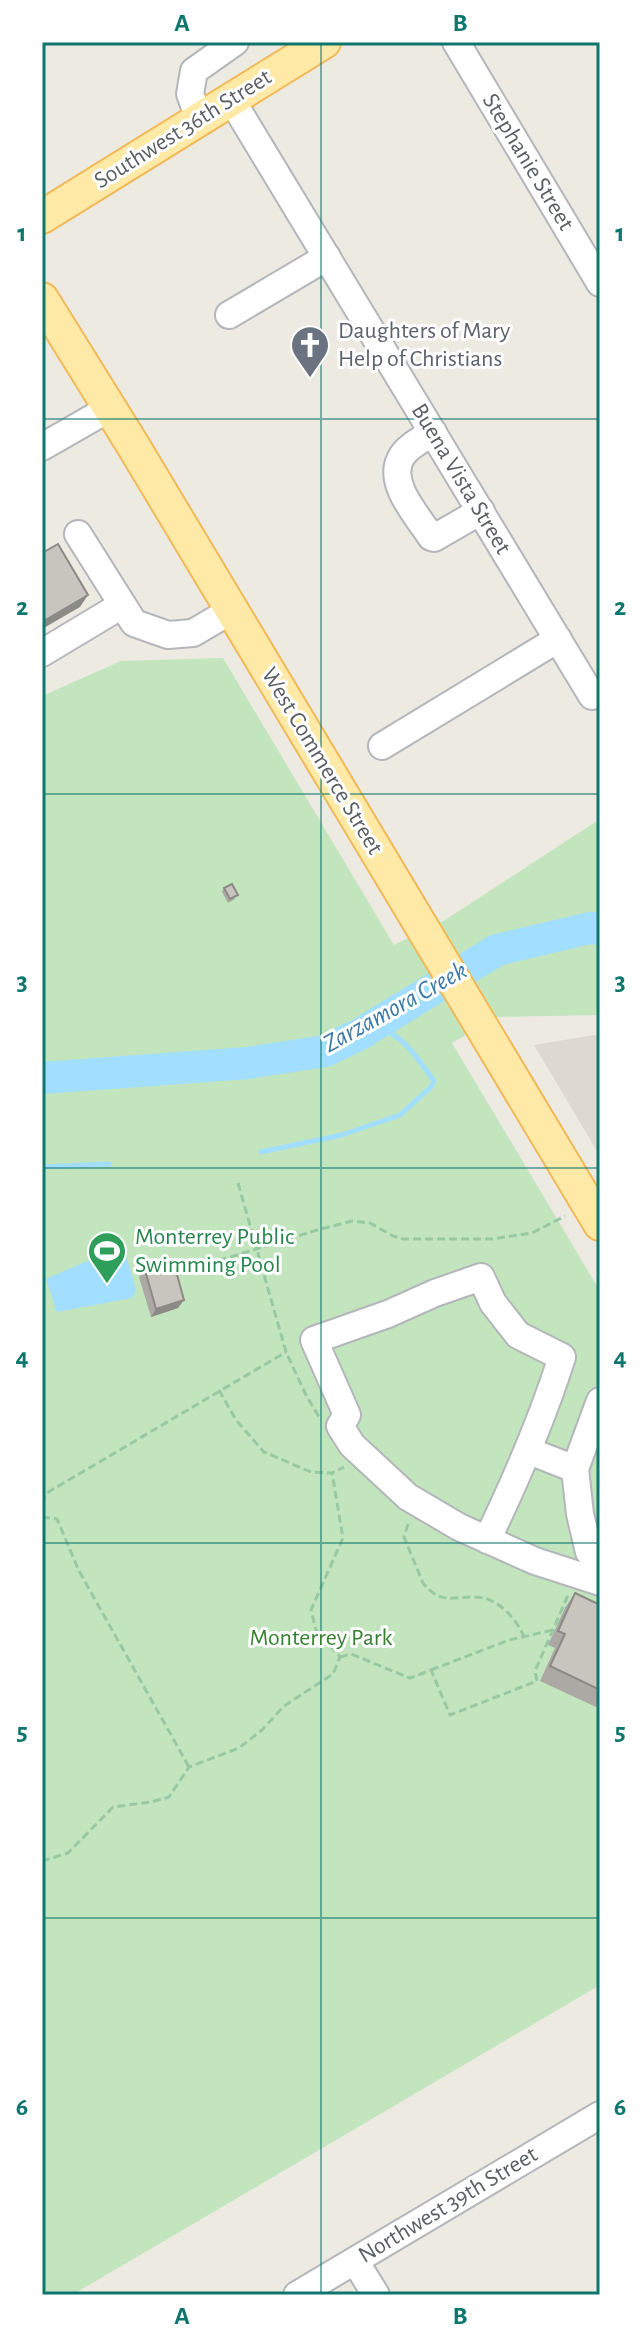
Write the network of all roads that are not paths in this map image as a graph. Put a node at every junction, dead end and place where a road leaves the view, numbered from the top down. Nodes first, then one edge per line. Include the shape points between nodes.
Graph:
1 (235, 42) edge
2 (324, 42) edge
3 (456, 42) edge
4 (231, 99) junction
5 (199, 118) junction
6 (42, 217) edge
7 (327, 257) junction
8 (600, 283) edge
9 (42, 299) edge
10 (229, 315) dead end
11 (110, 408) junction
12 (433, 432) junction
13 (42, 447) edge
14 (481, 511) junction
15 (78, 534) dead end
16 (122, 605) junction
17 (232, 610) junction
18 (558, 639) junction
19 (42, 653) edge
20 (591, 679) edge
21 (382, 746) dead end
22 (600, 1224) edge
23 (600, 1401) edge
24 (529, 1451) junction
25 (575, 1469) junction
26 (487, 1540) junction
27 (593, 1574) edge
28 (600, 2115) edge
29 (355, 2261) junction
30 (297, 2295) edge
31 (376, 2295) edge

1 - 5 street via 194,71 190,94
2 - 4 main road, Southwest 36th Street
3 - 8 street, Stephanie Street
4 - 5 main road, Southwest 36th Street
4 - 7 street, Buena Vista Street
5 - 6 main road, Southwest 36th Street
7 - 10 street
7 - 12 street, Buena Vista Street
9 - 11 main road, West Commerce Street
11 - 13 street
11 - 17 main road, West Commerce Street
12 - 14 street, Buena Vista Street
12 - 14 street via 402,456 400,487 434,538
14 - 18 street, Buena Vista Street
15 - 16 street
16 - 17 street via 134,623 168,635 193,633
16 - 19 street
17 - 22 main road, West Commerce Street
18 - 20 street, Buena Vista Street
18 - 21 street
23 - 25 street
24 - 25 street
24 - 26 street
24 - 26 street via 562,1357 518,1335 481,1277 314,1340 347,1415 340,1426 352,1445 408,1497
25 - 27 street
26 - 27 street via 535,1561
28 - 29 street, Northwest 39th Street
29 - 30 street, Northwest 39th Street
29 - 31 street

